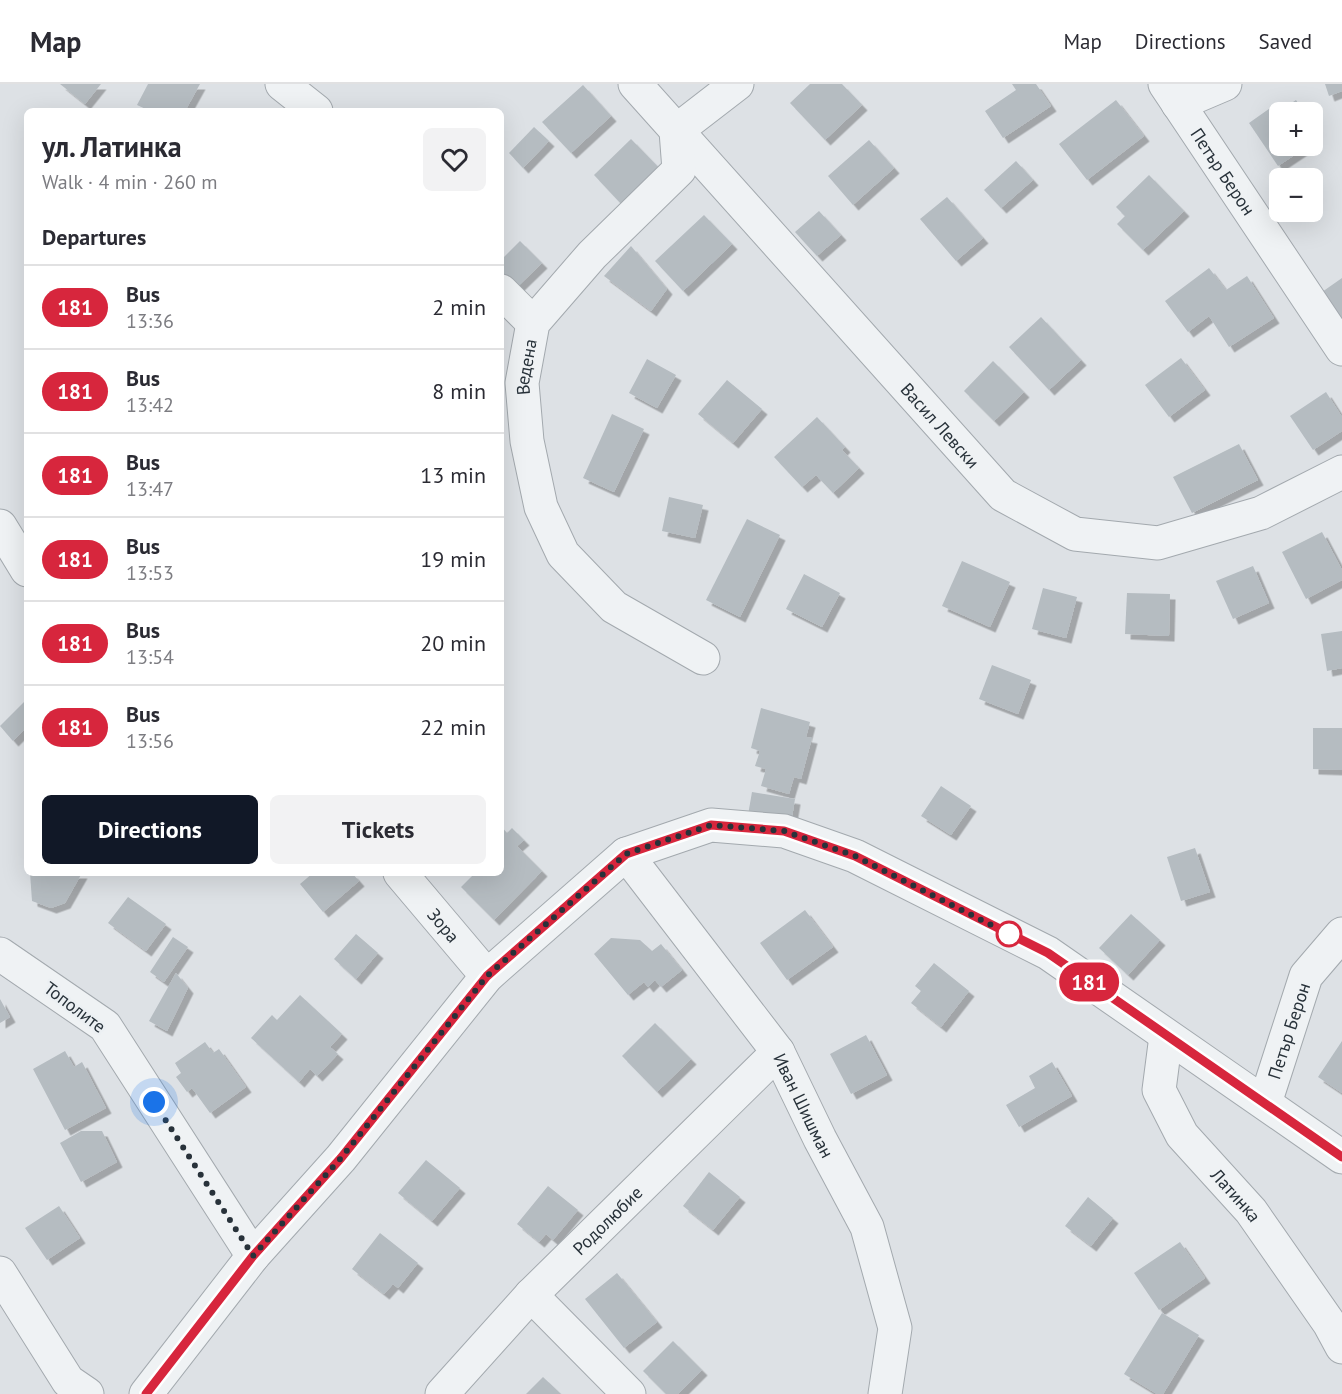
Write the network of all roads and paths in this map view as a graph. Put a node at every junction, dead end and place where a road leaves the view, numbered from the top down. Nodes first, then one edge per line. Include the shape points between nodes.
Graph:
1 (282, 84) edge
2 (635, 84) edge
3 (737, 84) edge
4 (1225, 84) edge
5 (1172, 94) edge
6 (312, 108) edge
7 (676, 131) junction
8 (504, 294) edge
9 (533, 322) junction
10 (1342, 349) edge
11 (1342, 472) edge
12 (0, 526) edge
13 (24, 565) edge
14 (703, 658) dead end
15 (626, 854) junction
16 (403, 876) edge
17 (1342, 934) edge
18 (0, 954) edge
19 (487, 976) junction
20 (1166, 1036) junction
21 (778, 1052) junction
22 (1265, 1103) junction
23 (1342, 1157) edge
24 (253, 1256) junction
25 (0, 1273) edge
26 (531, 1295) junction
27 (1342, 1347) edge
28 (87, 1394) edge
29 (146, 1394) edge
30 (442, 1394) edge
31 (629, 1394) edge
32 (885, 1394) edge

1 - 6 street
2 - 7 street, Васил Левски
3 - 7 street
4 - 5 street
5 - 10 street, Петър Берон
7 - 9 street, Ведена via 678,170 592,255
7 - 11 street, Васил Левски via 1003,495 1075,534 1158,543 1261,513
8 - 9 street
9 - 14 street, Ведена via 522,383 527,441 541,507 563,554 614,607
12 - 13 street
15 - 19 street
15 - 20 street via 711,825 784,831 855,856 1048,953
15 - 21 street, Иван Шишман
16 - 19 street, Зора
17 - 22 street, Петър Берон via 1306,976
18 - 24 street, Тополите via 105,1026
19 - 24 street via 341,1158
20 - 22 street
20 - 27 street, Латинка via 1159,1090 1182,1136 1251,1211
21 - 26 street, Родолюбие
21 - 32 street, Иван Шишман via 867,1227 895,1328
22 - 23 street
24 - 29 street
25 - 28 street via 68,1381
26 - 30 street, Родолюбие
26 - 31 street

